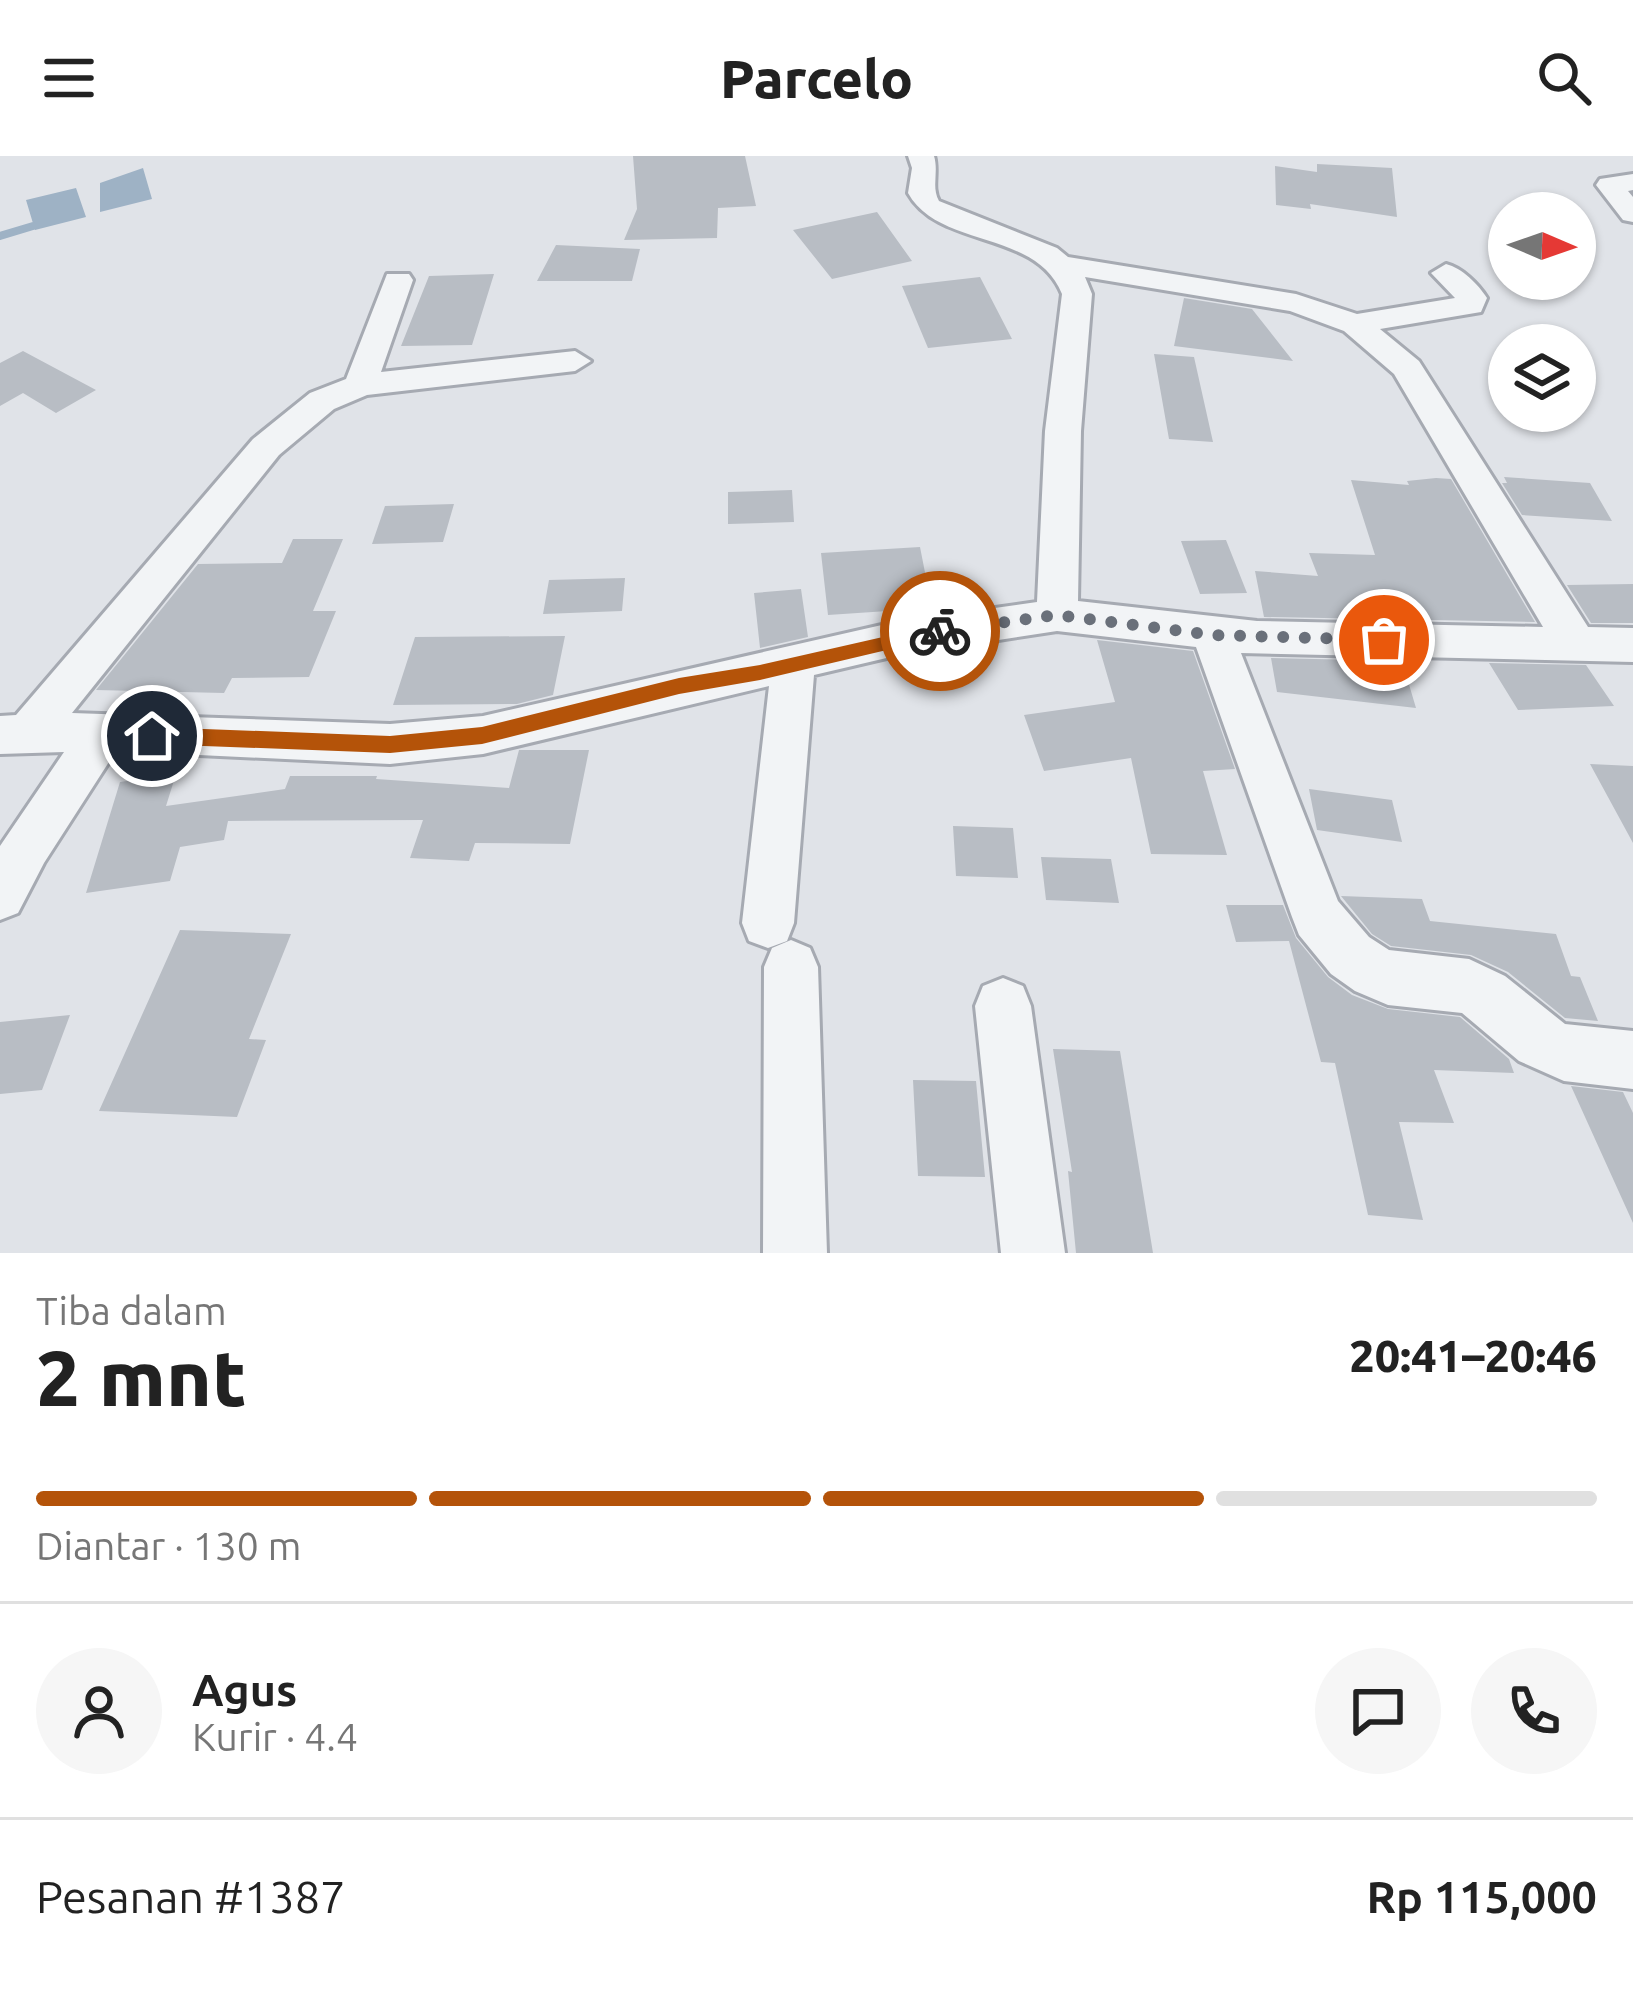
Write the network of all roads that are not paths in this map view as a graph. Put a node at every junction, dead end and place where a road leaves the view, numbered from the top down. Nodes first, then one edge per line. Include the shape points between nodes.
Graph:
1 (921, 156) edge
2 (1633, 182) edge
3 (1633, 214) edge
4 (1059, 264) junction
5 (1446, 273) dead end
6 (398, 280) dead end
7 (1355, 324) junction
8 (575, 361) dead end
9 (360, 386) junction
10 (1057, 615) junction
11 (1213, 635) junction
12 (1633, 645) edge
13 (1577, 646) junction
14 (793, 666) junction
15 (104, 731) junction
16 (14, 734) edge
17 (0, 896) edge
18 (1003, 1006) dead end
19 (1633, 1060) edge
20 (796, 1253) edge
21 (1033, 1253) edge

1 - 4 street via 929,206
2 - 3 street via 1609,185
4 - 7 street via 1296,303
4 - 10 street via 1077,294
5 - 7 street via 1470,305
6 - 9 street
7 - 13 street via 1407,368
8 - 9 street
9 - 16 street via 322,401 266,447
10 - 11 street
10 - 14 street via 895,639
11 - 13 street
11 - 19 street via 1318,917 1345,955 1396,982 1465,985 1551,1048
12 - 13 street
14 - 15 street via 482,735 413,742
14 - 20 street via 779,945
15 - 16 street
15 - 17 street
18 - 21 street

